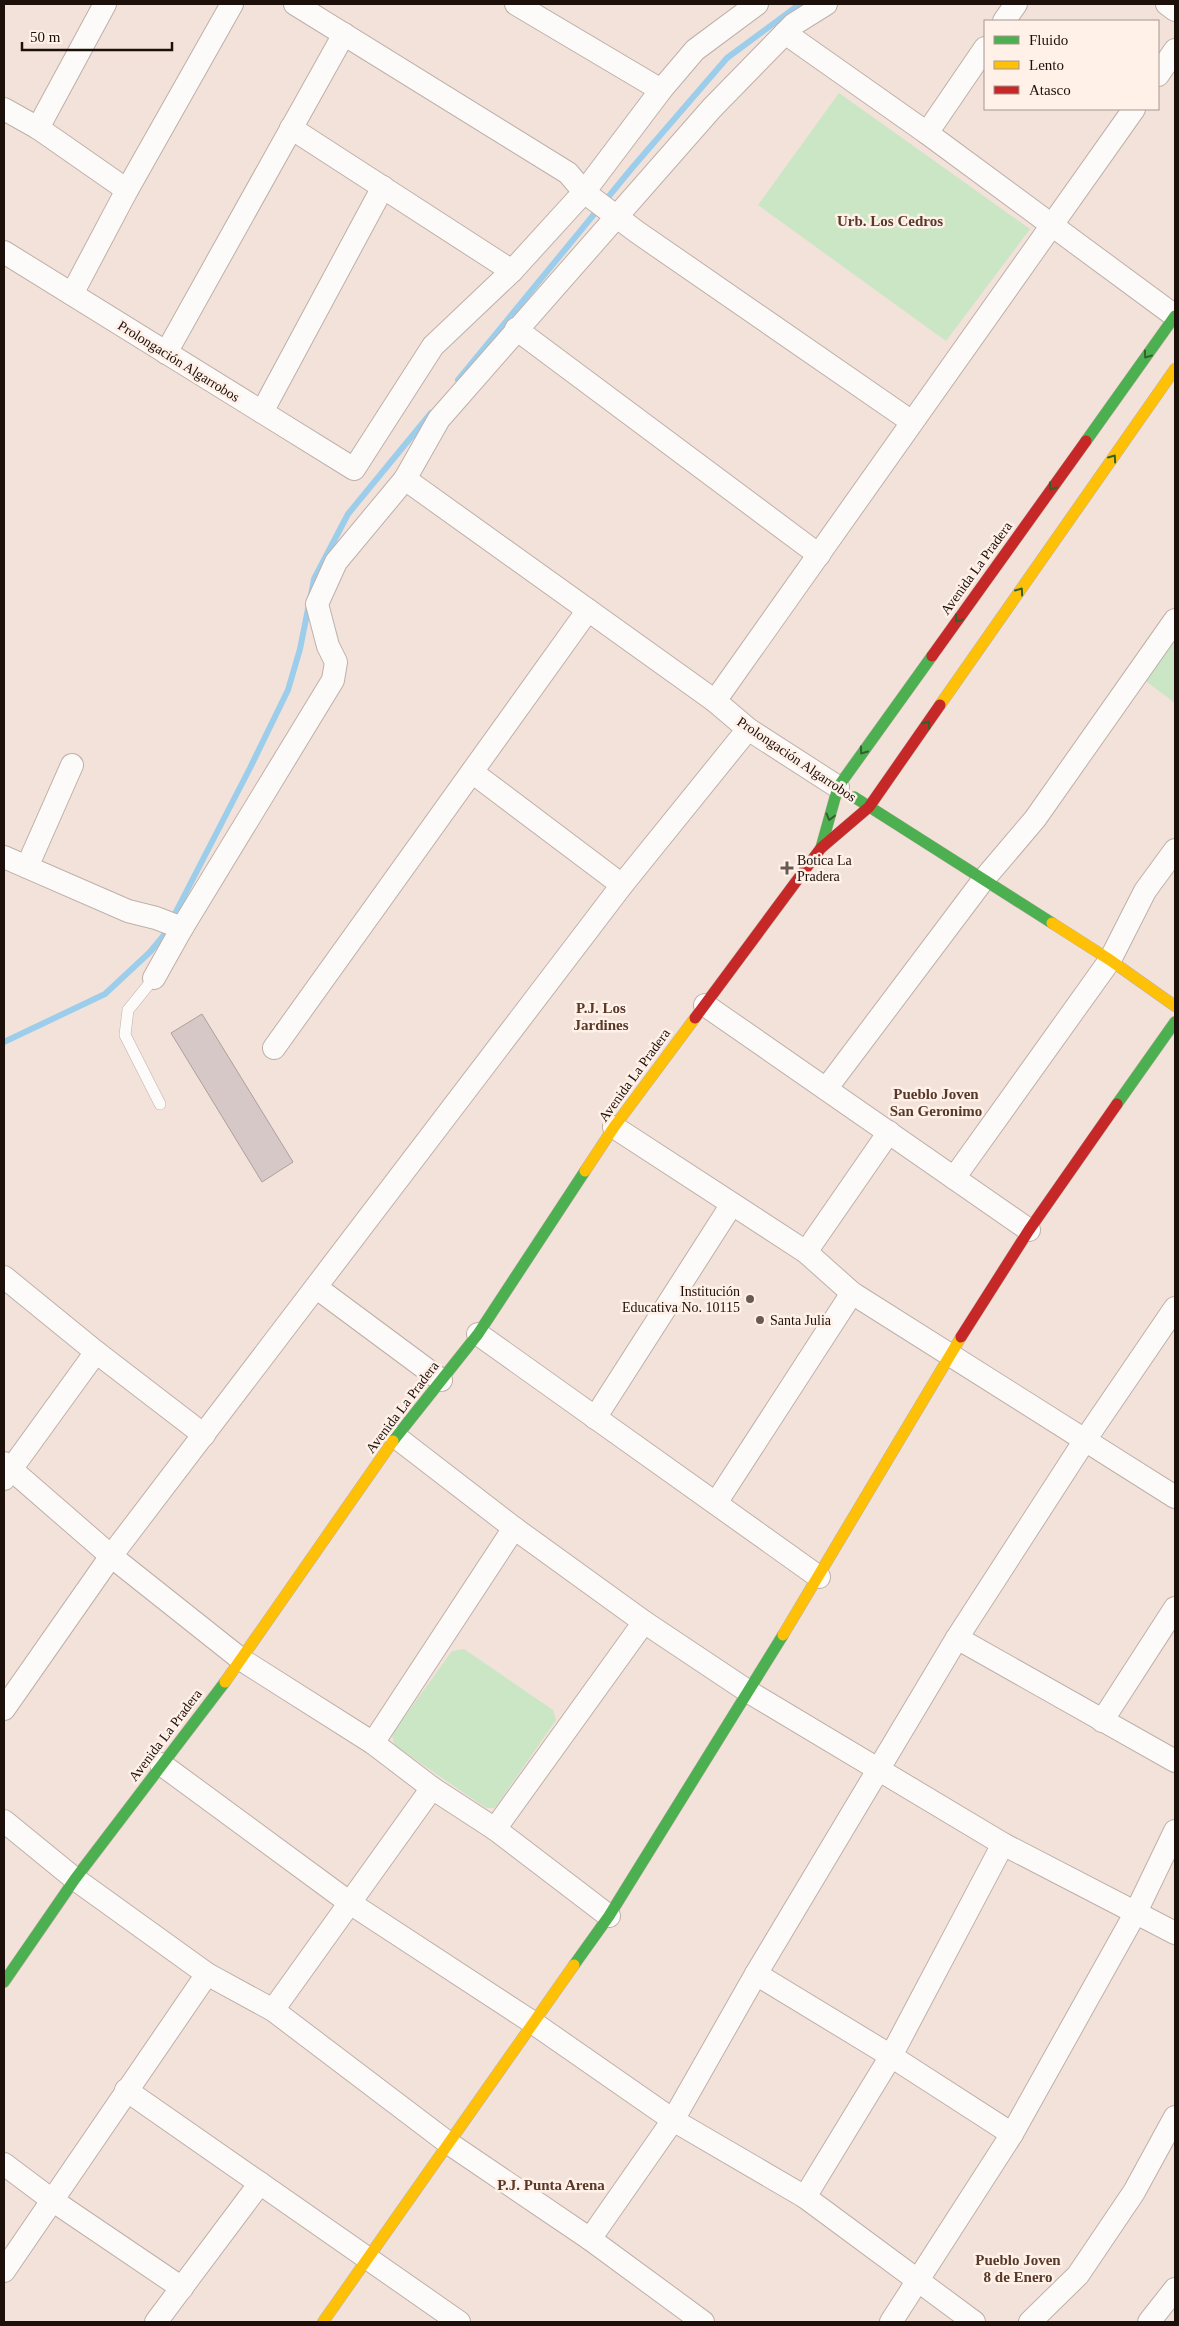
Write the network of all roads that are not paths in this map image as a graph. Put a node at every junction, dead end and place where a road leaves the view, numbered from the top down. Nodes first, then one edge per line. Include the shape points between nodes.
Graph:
1 (232, 4) edge
2 (295, 4) edge
3 (516, 4) edge
4 (826, 4) edge
5 (1016, 4) edge
6 (1167, 4) edge
7 (102, 5) edge
8 (753, 5) edge
9 (1175, 10) edge
10 (1005, 20) edge
11 (785, 33) junction
12 (344, 34) junction
13 (984, 49) edge
14 (1175, 50) edge
15 (1159, 74) edge
16 (661, 90) junction
17 (4, 109) edge
18 (1133, 110) edge
19 (38, 128) junction
20 (291, 128) junction
21 (927, 134) junction
22 (383, 187) junction
23 (127, 190) junction
24 (587, 195) junction
25 (613, 215) junction
26 (1050, 226) junction
27 (4, 252) edge
28 (512, 271) junction
29 (72, 294) junction
30 (1175, 316) edge
31 (516, 330) junction
32 (166, 353) junction
33 (1175, 369) edge
34 (262, 412) junction
35 (912, 422) junction
36 (405, 479) junction
37 (819, 555) junction
38 (588, 610) junction
39 (1175, 620) edge
40 (715, 701) junction
41 (748, 729) junction
42 (72, 765) dead end
43 (472, 772) junction
44 (838, 787) junction
45 (869, 807) junction
46 (821, 848) junction
47 (1175, 850) edge
48 (4, 857) edge
49 (27, 867) junction
50 (984, 879) junction
51 (622, 885) junction
52 (174, 925) junction
53 (1110, 960) junction
54 (154, 978) joint
55 (705, 1005) junction
56 (1175, 1006) edge
57 (1175, 1022) edge
58 (274, 1048) dead end
59 (826, 1089) junction
60 (160, 1104) dead end
61 (614, 1127) junction
62 (889, 1132) junction
63 (954, 1178) junction
64 (732, 1204) junction
65 (1029, 1230) junction
66 (806, 1252) junction
67 (4, 1277) edge
68 (317, 1288) junction
69 (852, 1293) junction
70 (1175, 1308) edge
71 (478, 1334) junction
72 (96, 1352) junction
73 (950, 1355) junction
74 (441, 1380) junction
75 (595, 1418) junction
76 (204, 1435) junction
77 (396, 1437) junction
78 (1085, 1440) junction
79 (6, 1471) edge
80 (1175, 1497) edge
81 (716, 1503) junction
82 (514, 1528) junction
83 (111, 1556) junction
84 (820, 1577) junction
85 (1175, 1608) edge
86 (644, 1622) junction
87 (957, 1638) junction
88 (242, 1660) junction
89 (749, 1692) junction
90 (4, 1709) edge
91 (1102, 1721) junction
92 (373, 1743) junction
93 (1175, 1761) edge
94 (161, 1764) junction
95 (878, 1771) junction
96 (432, 1788) junction
97 (4, 1821) edge
98 (495, 1830) junction
99 (1175, 1832) edge
100 (1003, 1844) junction
101 (76, 1879) junction
102 (350, 1903) junction
103 (1136, 1912) junction
104 (608, 1916) junction
105 (1175, 1933) edge
106 (207, 1974) junction
107 (756, 1974) junction
108 (4, 1982) edge
109 (273, 2010) junction
110 (532, 2022) junction
111 (891, 2056) junction
112 (126, 2090) junction
113 (1175, 2117) edge
114 (673, 2120) junction
115 (1012, 2134) junction
116 (447, 2142) junction
117 (4, 2164) edge
118 (260, 2183) junction
119 (805, 2197) junction
120 (52, 2200) junction
121 (590, 2239) junction
122 (368, 2259) junction
123 (4, 2271) edge
124 (918, 2280) junction
125 (182, 2288) junction
126 (1175, 2289) edge
127 (156, 2322) edge
128 (323, 2322) edge
129 (459, 2322) edge
130 (703, 2322) edge
131 (891, 2322) edge
132 (974, 2322) edge
133 (1030, 2322) edge
134 (1149, 2322) edge

1 - 23 street
2 - 12 street
3 - 16 street
4 - 11 street
5 - 10 street
6 - 9 street
7 - 19 street
8 - 16 street via 694,50
11 - 21 street
11 - 25 street
12 - 20 street
12 - 24 street via 568,173
13 - 21 street
14 - 15 street
16 - 24 street
17 - 19 street
18 - 26 street
19 - 23 street
20 - 22 street
20 - 32 street
21 - 26 street
22 - 28 street
22 - 34 street
23 - 29 street
24 - 25 street
24 - 28 street
25 - 31 street
25 - 35 street
26 - 30 street
26 - 35 street
27 - 29 street, Prolongación Algarrobos
28 - 34 street, Prolongación Algarrobos via 433,346 354,469
29 - 32 street, Prolongación Algarrobos
30 -> 44 street, Avenida La Pradera
31 - 36 street via 439,420
31 - 37 street
32 - 34 street, Prolongación Algarrobos
45 -> 33 street, Avenida La Pradera
35 - 37 street
36 - 38 street, Prolongación Algarrobos
36 - 52 street via 336,562 317,604 328,646 336,662 333,680
37 - 40 street
38 - 40 street, Prolongación Algarrobos
38 - 43 street
39 - 50 street via 1034,819
40 - 41 street, Prolongación Algarrobos
41 - 44 street, Prolongación Algarrobos
41 - 51 street
42 - 49 street
43 - 51 street
43 - 58 street
44 - 45 street, Prolongación Algarrobos
44 -> 46 street, Avenida La Pradera
45 - 46 street, Avenida La Pradera
45 - 50 street, Prolongación Algarrobos
46 - 55 street, Avenida La Pradera
47 - 53 street via 1145,891
48 - 49 street
49 - 52 street via 128,911
50 - 53 street, Prolongación Algarrobos
50 - 59 street
51 - 68 street
52 - 54 street
53 - 56 street, Prolongación Algarrobos
53 - 63 street
54 - 60 lane via 128,1010 125,1035
55 - 59 street
55 - 61 street, Avenida La Pradera
57 - 65 street
59 - 62 street
61 - 64 street
61 - 71 street, Avenida La Pradera
62 - 63 street
62 - 66 street
63 - 65 street
64 - 66 street
64 - 75 street
65 - 73 street
66 - 69 street
67 - 72 street
68 - 74 street
68 - 76 street
69 - 73 street
69 - 81 street
70 - 78 street
71 - 74 street, Avenida La Pradera
71 - 75 street
72 - 76 street
72 - 79 street
73 - 78 street
73 - 84 street
74 - 77 street, Avenida La Pradera
75 - 81 street
76 - 83 street
77 - 82 street
77 - 88 street, Avenida La Pradera
78 - 80 street
78 - 87 street
79 - 83 street
81 - 84 street
82 - 86 street
82 - 92 street
83 - 88 street
83 - 90 street
84 - 89 street
85 - 91 street
86 - 89 street
86 - 98 street
87 - 91 street
87 - 95 street
88 - 92 street
88 - 94 street, Avenida La Pradera
89 - 95 street
89 - 104 street
91 - 93 street
92 - 96 street
94 - 101 street, Avenida La Pradera
94 - 102 street
95 - 100 street
95 - 107 street
96 - 98 street
96 - 102 street
97 - 101 street
98 - 104 street
99 - 103 street
100 - 103 street
100 - 111 street
101 - 106 street
101 - 108 street, Avenida La Pradera
102 - 109 street
102 - 110 street
103 - 105 street
103 - 115 street
104 - 110 street
106 - 109 street
106 - 112 street
107 - 111 street
107 - 114 street
109 - 116 street
110 - 114 street
110 - 116 street
111 - 115 street
111 - 119 street
112 - 118 street
112 - 120 street
113 - 133 street via 1134,2192 1078,2275
114 - 119 street
114 - 121 street
115 - 124 street
116 - 121 street
116 - 122 street
117 - 120 street
118 - 122 street
118 - 125 street
119 - 124 street
120 - 123 street
120 - 125 street
121 - 130 street
122 - 128 street
122 - 129 street
124 - 131 street
124 - 132 street
125 - 127 street
126 - 134 street

